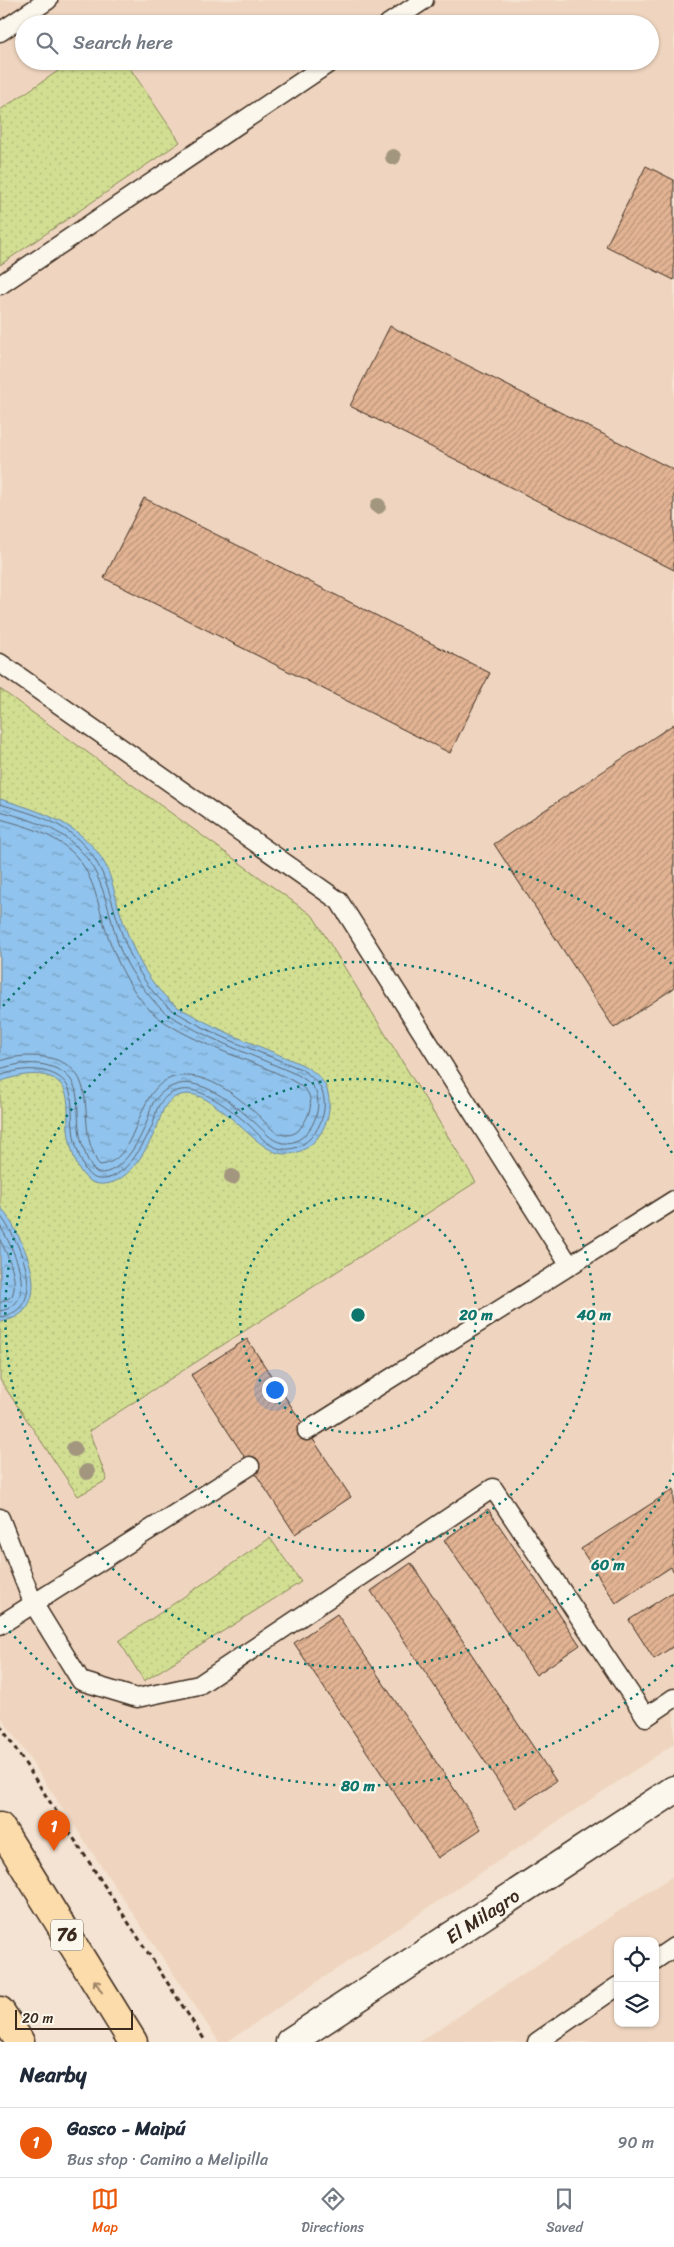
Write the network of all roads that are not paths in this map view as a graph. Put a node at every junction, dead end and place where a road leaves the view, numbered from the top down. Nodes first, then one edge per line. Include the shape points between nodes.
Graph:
1 (48, 0) edge
2 (424, 0) edge
3 (26, 15) edge
4 (402, 15) edge
5 (15, 22) edge
6 (0, 32) edge
7 (319, 70) edge
8 (0, 284) edge
9 (0, 663) edge
10 (674, 1200) edge
11 (570, 1266) junction
12 (307, 1431) dead end
13 (250, 1466) dead end
14 (0, 1518) edge
15 (33, 1603) junction
16 (0, 1625) edge
17 (674, 1698) edge
18 (674, 1790) edge
19 (0, 1827) edge
20 (674, 1947) edge
21 (659, 1957) edge
22 (614, 1989) edge
23 (0, 2011) edge
24 (20, 2042) edge
25 (133, 2042) edge
26 (290, 2042) edge
27 (537, 2042) edge

1 - 3 lane
2 - 4 lane
5 - 6 lane
7 - 8 lane
9 - 11 lane via 339,901
10 - 11 lane
11 - 12 lane
13 - 15 lane
14 - 15 lane
15 - 16 lane
15 - 17 lane via 81,1681 137,1698 199,1685 493,1488 646,1717
18 - 26 street, El Milagro
25 -> 19 main road, 76
20 - 21 lane
22 - 27 lane
23 - 24 main road

